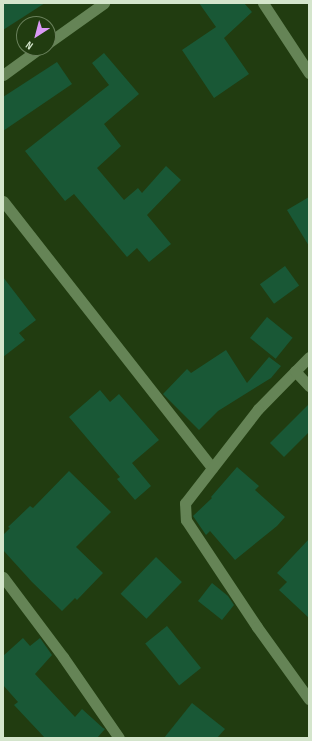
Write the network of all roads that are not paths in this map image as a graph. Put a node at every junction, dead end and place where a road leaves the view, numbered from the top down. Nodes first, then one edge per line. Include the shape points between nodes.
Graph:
1 (104, 3) edge
2 (262, 3) edge
3 (56, 37) edge
4 (29, 56) edge
5 (309, 73) edge
6 (3, 75) edge
7 (3, 201) edge
8 (309, 357) edge
9 (295, 371) junction
10 (309, 386) edge
11 (212, 468) junction
12 (3, 577) edge
13 (309, 699) edge
14 (119, 738) edge

1 - 3 street
2 - 5 street
4 - 6 street
7 - 11 street
8 - 9 street
9 - 10 street
9 - 11 street via 258,409
11 - 13 street via 185,503 186,520 257,627
12 - 14 street

